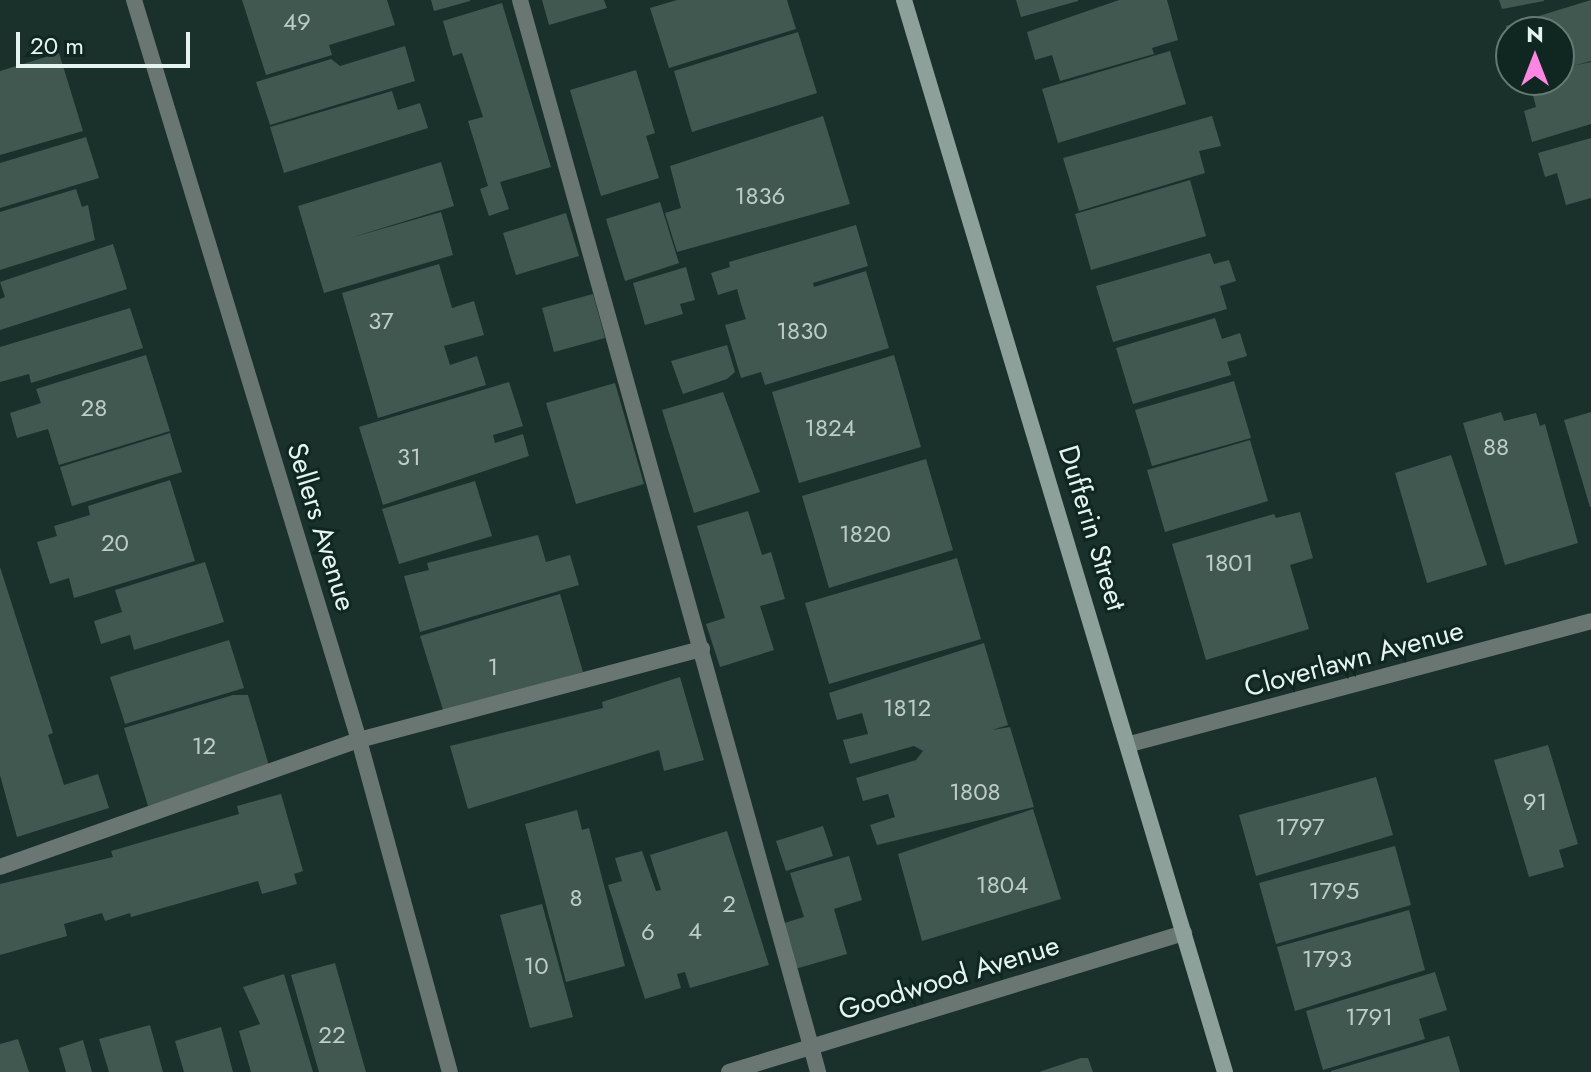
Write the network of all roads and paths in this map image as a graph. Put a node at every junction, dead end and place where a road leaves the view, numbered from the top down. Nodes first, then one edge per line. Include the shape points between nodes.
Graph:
1 (134, 0) edge
2 (520, 0) edge
3 (904, 0) edge
4 (1591, 621) edge
5 (702, 649) junction
6 (359, 740) junction
7 (1130, 744) junction
8 (0, 867) edge
9 (1184, 933) junction
10 (810, 1048) junction
11 (450, 1072) edge
12 (729, 1072) edge
13 (818, 1072) edge
14 (1225, 1072) edge

1 - 6 street, Sellers Avenue
2 - 5 street
3 - 7 main road, Dufferin Street
4 - 7 street, Cloverlawn Avenue
5 - 6 street
5 - 10 street
6 - 8 street
6 - 11 street, Sellers Avenue
7 - 9 main road, Dufferin Street
9 - 10 street, Goodwood Avenue
9 - 14 main road, Dufferin Street
10 - 12 street, Goodwood Avenue
10 - 13 street

